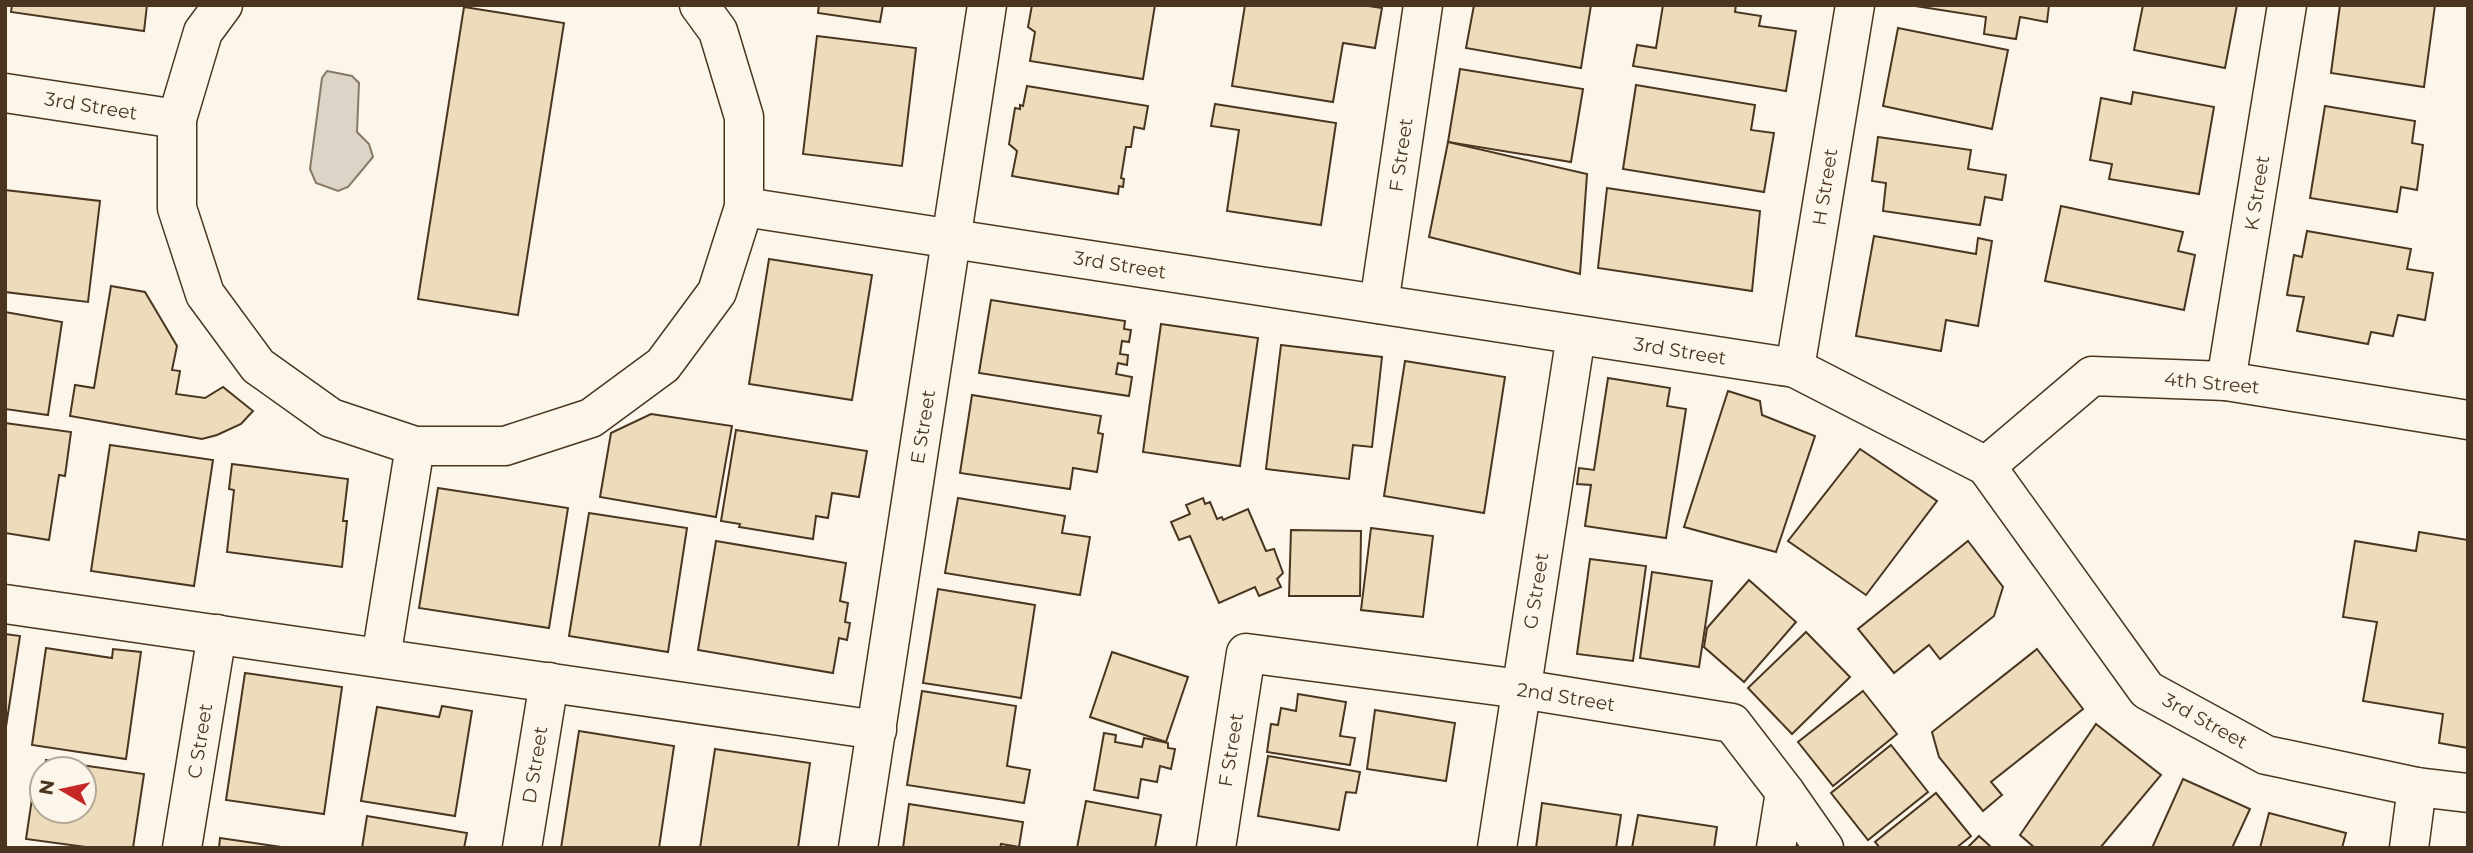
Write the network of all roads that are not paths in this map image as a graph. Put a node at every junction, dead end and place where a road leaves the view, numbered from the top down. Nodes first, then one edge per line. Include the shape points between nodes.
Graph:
1 (222, 5) edge
2 (699, 5) edge
3 (987, 5) edge
4 (1423, 5) edge
5 (1855, 5) edge
6 (2287, 5) edge
7 (5, 93) edge
8 (177, 119) junction
9 (744, 207) junction
10 (951, 239) junction
11 (1379, 304) junction
12 (1576, 335) junction
13 (1795, 368) junction
14 (2226, 381) junction
15 (2468, 420) edge
16 (415, 446) junction
17 (1986, 466) junction
18 (5, 604) edge
19 (217, 634) junction
20 (1246, 653) joint
21 (382, 658) junction
22 (549, 682) junction
23 (1521, 690) junction
24 (877, 730) junction
25 (2417, 787) junction
26 (1785, 792) junction
27 (2468, 793) edge
28 (182, 848) edge
29 (522, 848) edge
30 (859, 848) edge
31 (1216, 848) edge
32 (1497, 848) edge
33 (1776, 848) edge
34 (1824, 848) edge
35 (2409, 848) edge

1 - 8 lane via 204,32
2 - 9 lane via 718,31 744,117
3 - 10 lane, E Street
4 - 11 lane, F Street
5 - 13 lane, H Street
6 - 14 lane, K Street
7 - 8 lane, 3rd Street
8 - 16 lane via 177,208 205,294 258,366 331,418
9 - 10 lane, 3rd Street
9 - 16 lane via 717,292 663,365 591,418 505,446
10 - 11 lane, 3rd Street
10 - 24 lane, E Street
11 - 12 lane, 3rd Street
12 - 13 lane, 3rd Street
12 - 23 lane, G Street
13 - 17 lane, 3rd Street
14 - 15 lane, 4th Street
14 - 17 lane, 4th Street via 2092,376
16 - 21 lane
17 - 25 lane, 3rd Street via 2147,690 2266,755
18 - 19 lane
19 - 21 lane
19 - 28 lane, C Street
20 - 23 lane, 2nd Street
20 - 31 lane, F Street
21 - 22 lane
22 - 24 lane
22 - 29 lane, D Street
23 - 26 lane, 2nd Street via 1732,723
23 - 32 lane, G Street
24 - 30 lane, E Street
25 - 27 lane, 3rd Street
25 - 35 lane
26 - 33 lane
26 - 34 lane, 2nd Street

